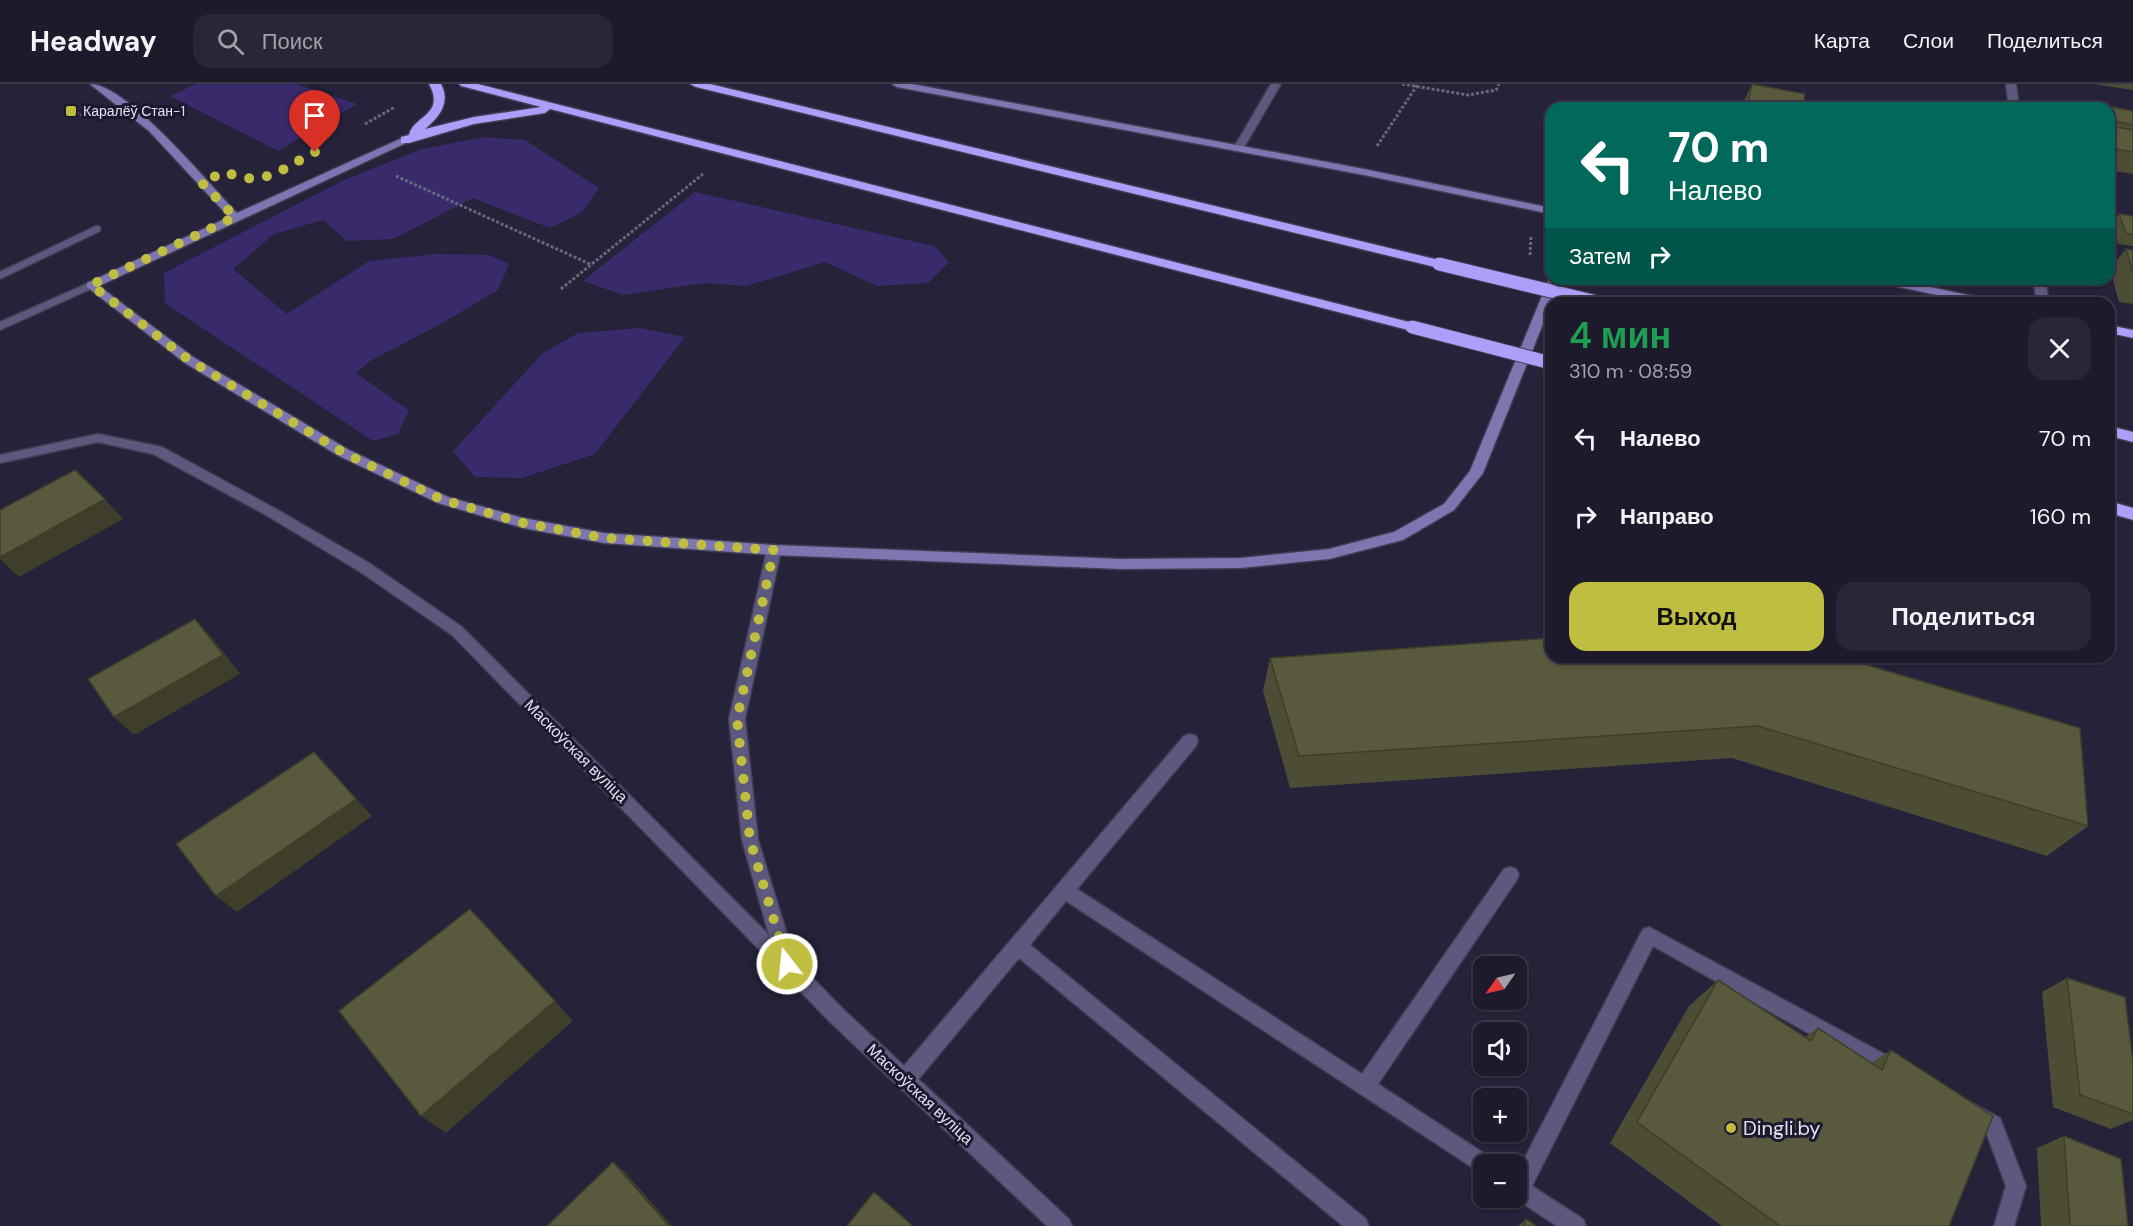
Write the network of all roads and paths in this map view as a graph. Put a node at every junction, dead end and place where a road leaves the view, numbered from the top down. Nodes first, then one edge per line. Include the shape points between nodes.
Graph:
1 (95, 84) edge
2 (435, 84) edge
3 (465, 84) edge
4 (696, 84) edge
5 (897, 84) edge
6 (1276, 84) edge
7 (1402, 84) edge
8 (1412, 84) edge
9 (1499, 84) edge
10 (2011, 84) edge
11 (1417, 86) edge
12 (2013, 102) edge
13 (400, 104) dead end
14 (559, 109) junction
15 (363, 126) dead end
16 (405, 140) junction
17 (1238, 148) junction
18 (1373, 152) dead end
19 (362, 159) junction
20 (706, 172) dead end
21 (1545, 210) edge
22 (235, 217) junction
23 (96, 229) dead end
24 (592, 264) junction
25 (0, 276) edge
26 (91, 285) junction
27 (1905, 285) edge
28 (561, 290) dead end
29 (1576, 297) edge
30 (1962, 297) edge
31 (1545, 304) edge
32 (0, 326) edge
33 (2115, 330) edge
34 (2133, 334) edge
35 (1545, 361) edge
36 (2115, 432) edge
37 (2133, 437) edge
38 (0, 459) edge
39 (2115, 509) edge
40 (2133, 514) edge
41 (774, 550) junction
42 (1190, 741) dead end
43 (1510, 875) dead end
44 (1064, 890) junction
45 (1018, 946) junction
46 (787, 964) junction
47 (1909, 1078) edge
48 (905, 1080) junction
49 (1365, 1087) junction
50 (1962, 1107) edge
51 (1473, 1158) edge
52 (1527, 1171) edge
53 (1527, 1194) edge
54 (1062, 1226) edge
55 (1359, 1226) edge
56 (1576, 1226) edge
57 (2004, 1226) edge

1 - 22 street via 162,136
2 - 16 highway via 440,90 439,104 431,119
3 - 14 highway
4 - 29 highway, bridge
5 - 17 street
6 - 17 street
7 - 11 path
8 - 11 path
9 - 11 path via 1496,90 1468,95
10 - 12 street
11 - 18 path
13 - 15 path
14 - 16 highway via 484,117
14 - 35 highway, bridge
16 - 19 street
17 - 21 street
19 - 22 street
19 - 24 path
20 - 24 path
22 - 26 street
23 - 25 street
24 - 28 path
26 - 32 street
26 - 41 street via 189,360 344,453 443,500 523,523 604,538
27 - 30 street
31 - 41 street via 1476,473 1449,507 1398,536 1329,554 1241,563 1121,564
33 - 34 highway
36 - 37 highway
38 - 46 street, Маскоўская вуліца via 98,438 157,450 364,567 457,631
39 - 40 highway
41 - 46 street via 737,719 750,840
42 - 44 street
43 - 49 street
44 - 45 street
44 - 49 street
45 - 48 street
45 - 55 street
46 - 48 street, Маскоўская вуліца
47 - 52 street via 1649,935
48 - 54 street, Маскоўская вуліца
49 - 51 street
50 - 57 street via 1993,1125 2016,1186
53 - 56 street

